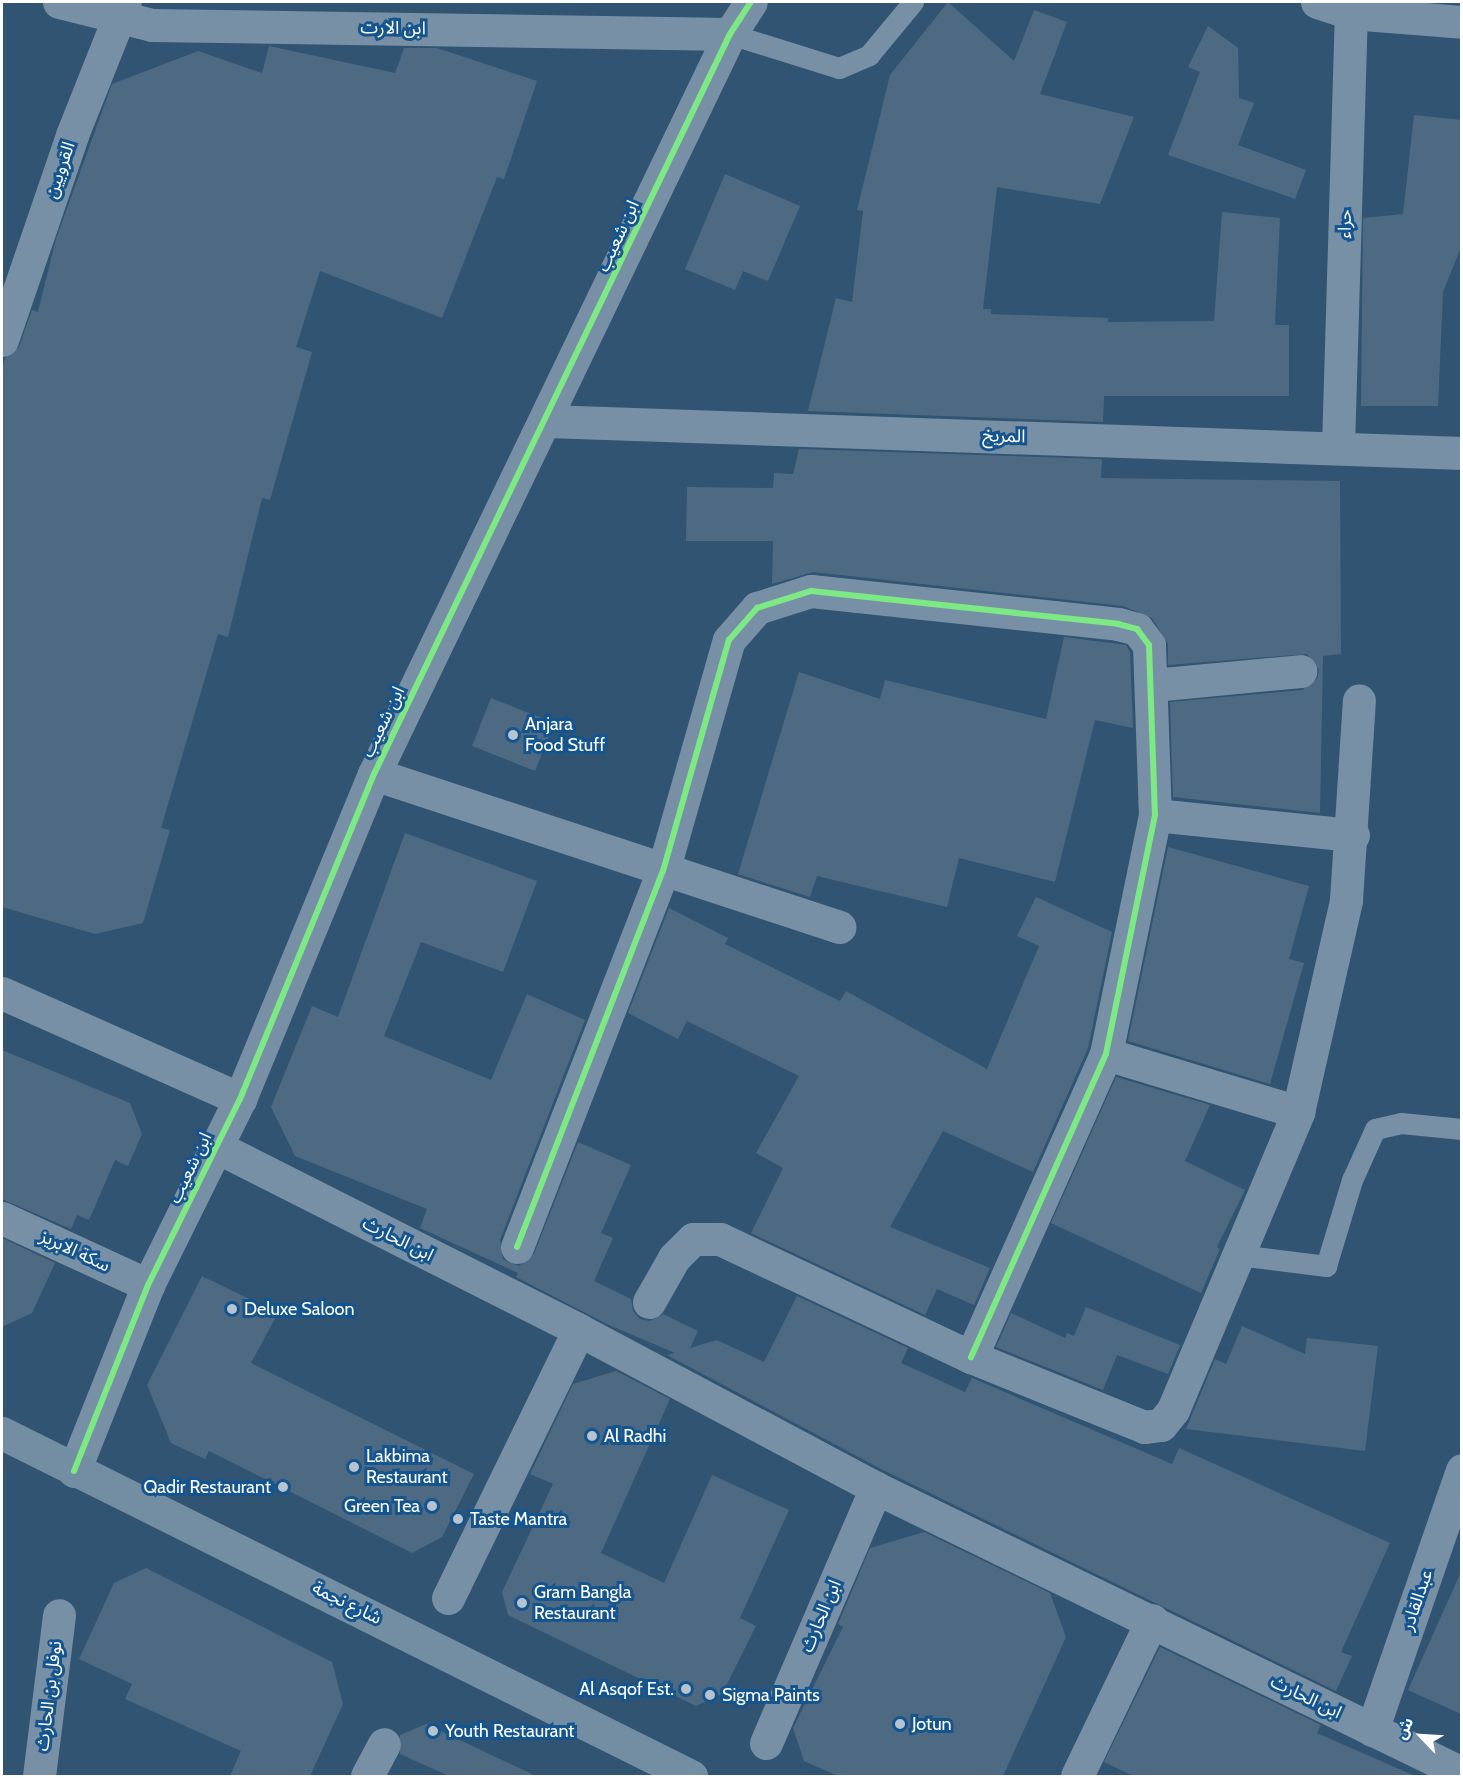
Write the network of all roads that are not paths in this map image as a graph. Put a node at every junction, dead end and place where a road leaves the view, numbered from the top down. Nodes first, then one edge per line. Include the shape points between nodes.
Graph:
1 (59, 2) edge
2 (751, 2) edge
3 (913, 2) edge
4 (1317, 2) edge
5 (1351, 7) edge
6 (121, 11) edge
7 (315, 14) edge
8 (1461, 22) edge
9 (730, 34) junction
10 (2, 340) edge
11 (547, 422) junction
12 (1338, 447) junction
13 (1461, 453) edge
14 (1300, 671) dead end
15 (1153, 685) junction
16 (1359, 700) dead end
17 (374, 774) junction
18 (1155, 815) junction
19 (1353, 835) junction
20 (663, 871) junction
21 (840, 927) dead end
22 (2, 993) edge
23 (1106, 1054) junction
24 (240, 1099) junction
25 (1298, 1112) junction
26 (1461, 1129) edge
27 (217, 1147) junction
28 (2, 1218) edge
29 (517, 1247) dead end
30 (1238, 1255) junction
31 (148, 1285) junction
32 (649, 1302) dead end
33 (579, 1330) junction
34 (971, 1357) junction
35 (2, 1433) edge
36 (1461, 1470) edge
37 (74, 1471) junction
38 (876, 1488) junction
39 (448, 1598) dead end
40 (59, 1615) dead end
41 (1152, 1620) junction
42 (1372, 1730) junction
43 (766, 1743) dead end
44 (384, 1744) dead end
45 (1461, 1773) edge
46 (39, 1776) edge
47 (367, 1776) edge
48 (691, 1776) edge
49 (1077, 1776) edge

1 - 6 street, ابن الارت
2 - 9 street, ابن شعيب
3 - 9 lane via 869,56 839,68
4 - 5 street
5 - 8 street
5 - 12 street, حراء
6 - 7 street, ابن الارت via 152,25
6 - 10 street, القرويين
7 - 9 street, ابن الارت
9 - 11 street, ابن شعيب
11 - 12 street, المريخ
11 - 17 street, ابن شعيب
12 - 13 street, المريخ
14 - 15 street
15 - 18 street
15 - 20 street via 1149,645 1137,629 1118,624 811,591 757,608 729,640
16 - 19 street
17 - 20 street
17 - 24 street, ابن شعيب
18 - 19 street
18 - 23 street
19 - 25 street via 1346,900
20 - 21 street
20 - 29 street
22 - 24 street
23 - 25 street
23 - 34 street
24 - 27 street, ابن شعيب
25 - 30 street
26 - 30 lane via 1401,1123 1375,1130 1352,1180 1326,1266
27 - 31 street, ابن شعيب
27 - 33 street, ابن الحارث
28 - 31 street, سكة الابريز
30 - 34 street via 1173,1410 1161,1425 1144,1427
31 - 37 street, ابن شعيب
32 - 34 street via 674,1258 693,1239 707,1236
33 - 38 street, ابن الحارث
33 - 39 street
35 - 37 main road, شارع نجمة
36 - 42 street, عبدالقادر
37 - 48 main road, شارع نجمة
38 - 41 street, ابن الحارث
38 - 43 street, ابن الحارث
40 - 46 street, نوفل بن الحارث
41 - 42 street, ابن الحارث
41 - 49 street
42 - 45 street, ابن الحارث
44 - 47 street

